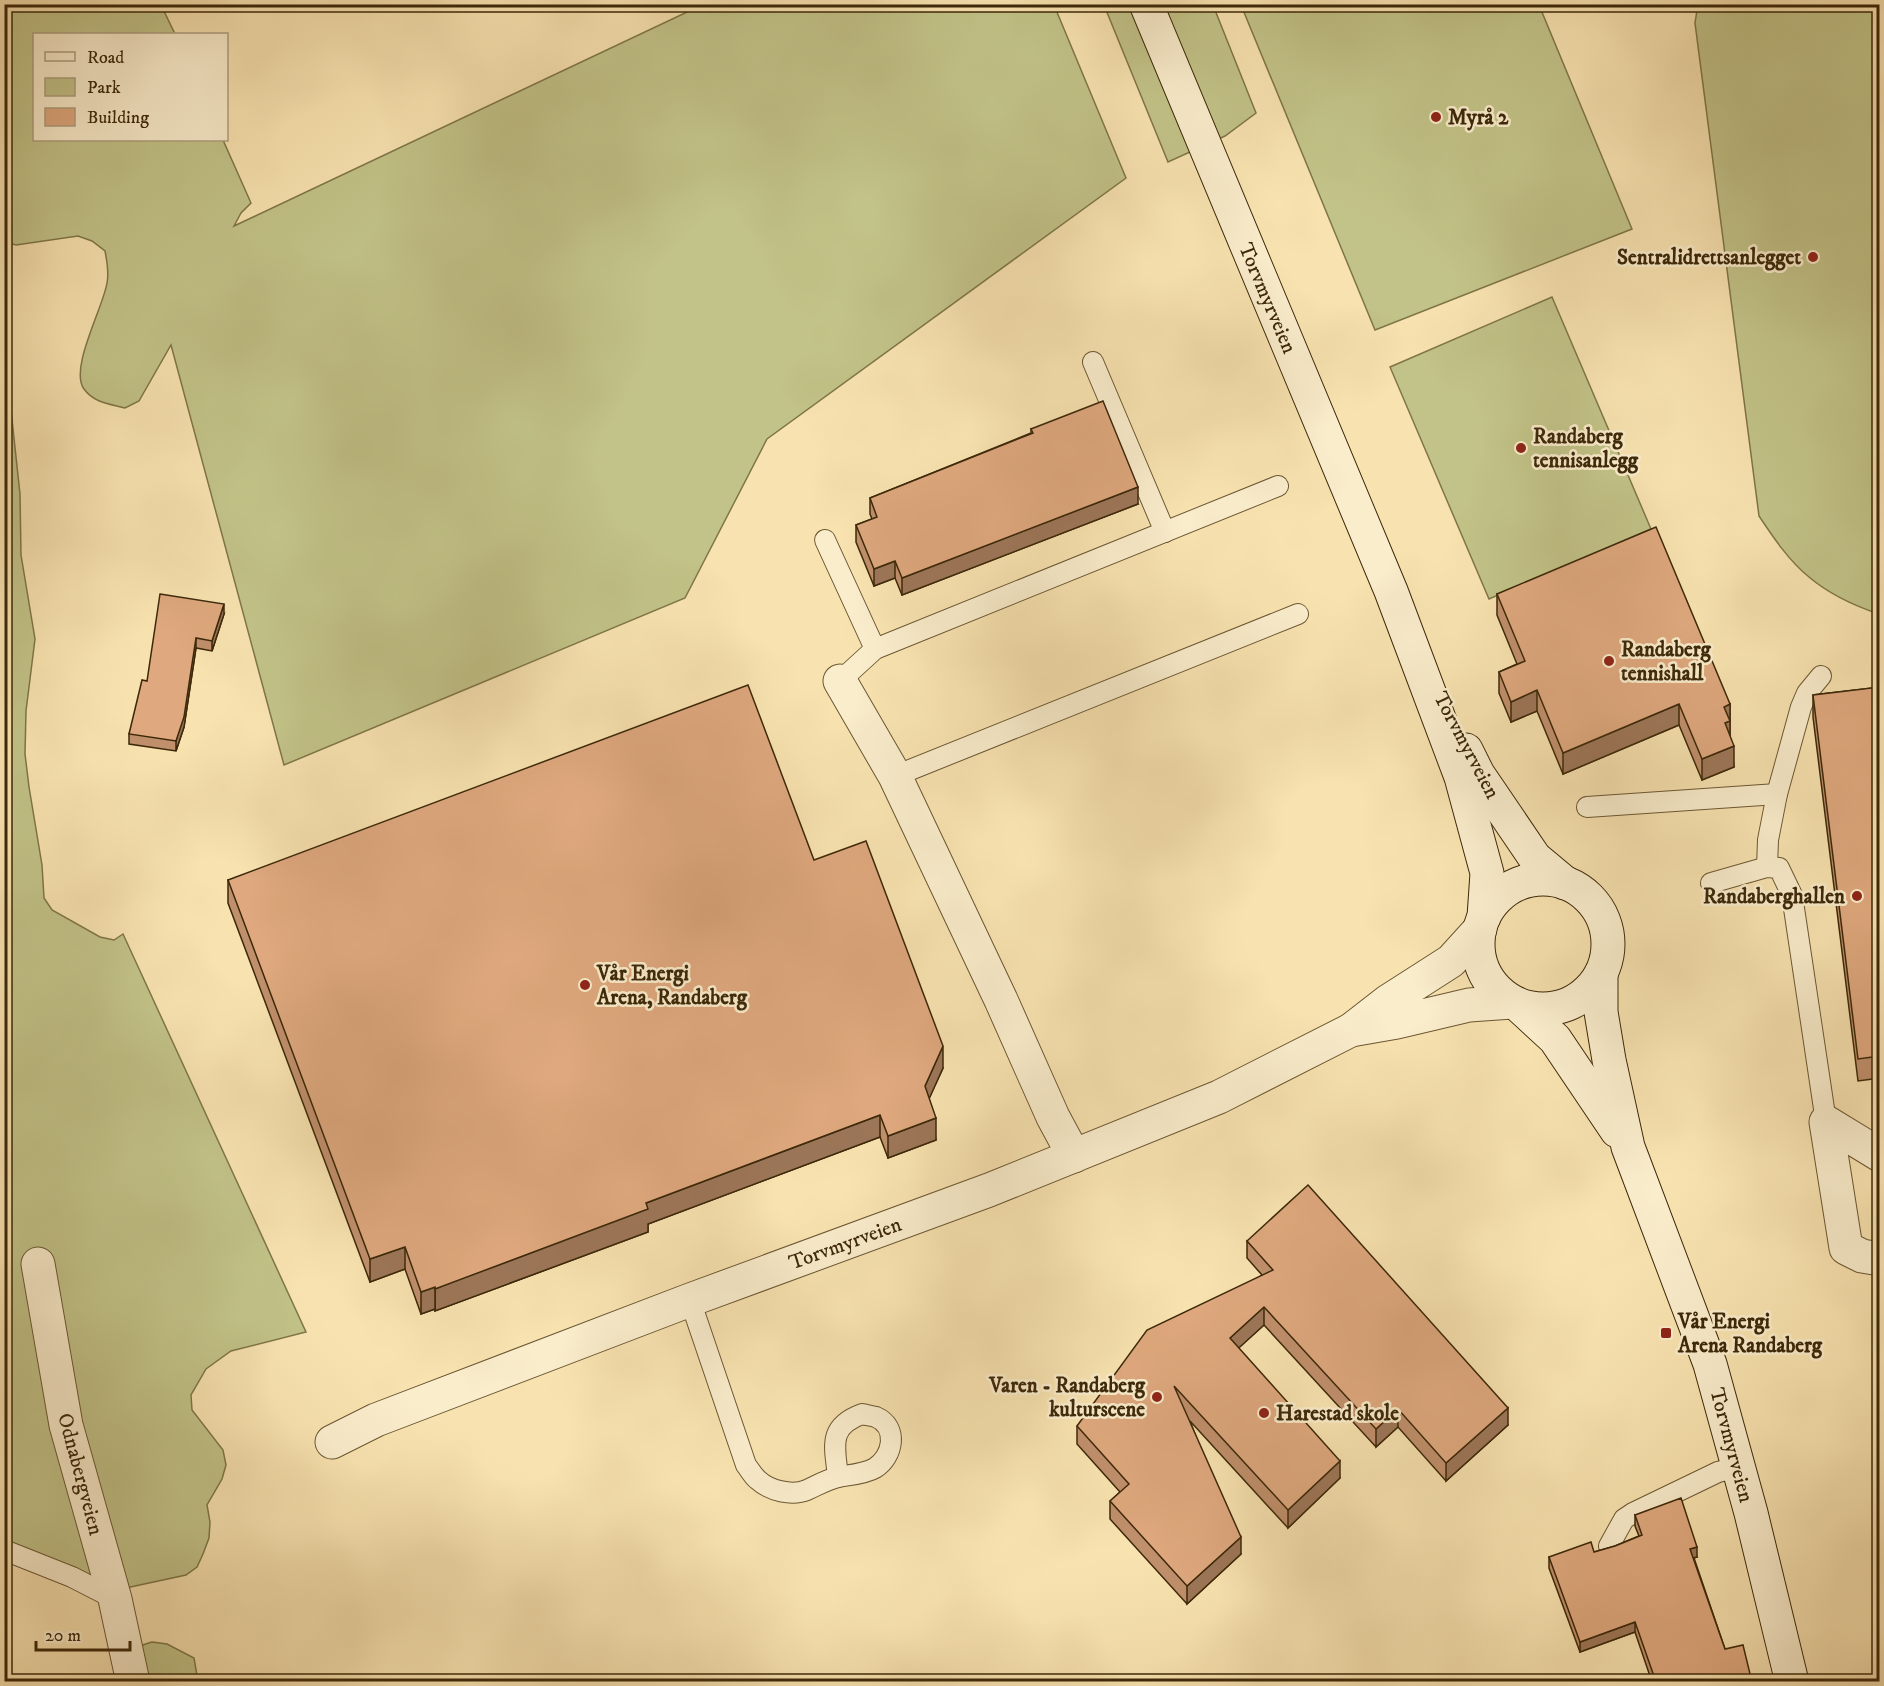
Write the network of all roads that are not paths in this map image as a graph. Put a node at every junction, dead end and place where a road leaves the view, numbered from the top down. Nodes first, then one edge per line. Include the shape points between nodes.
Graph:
1 (1146, 4) edge
2 (1093, 362) dead end
3 (1278, 486) dead end
4 (1165, 531) junction
5 (825, 540) dead end
6 (1391, 591) junction
7 (1298, 614) dead end
8 (875, 649) junction
9 (1821, 676) dead end
10 (840, 681) joint
11 (895, 776) junction
12 (1777, 794) junction
13 (1587, 807) dead end
14 (1767, 867) junction
15 (1565, 883) junction
16 (1712, 883) dead end
17 (1482, 923) junction
18 (1601, 974) junction
19 (1515, 1003) junction
20 (1352, 1030) junction
21 (1826, 1122) junction
22 (1628, 1147) junction
23 (1880, 1155) edge
24 (1074, 1156) junction
25 (1880, 1258) edge
26 (38, 1264) dead end
27 (690, 1300) junction
28 (332, 1442) dead end
29 (1738, 1467) junction
30 (838, 1477) dead end
31 (1609, 1546) edge
32 (4, 1550) edge
33 (116, 1599) junction
34 (133, 1682) edge
35 (1792, 1682) edge

1 - 6 main road, Torvmyrveien
2 - 4 lane
3 - 4 lane
4 - 8 lane
5 - 8 lane
6 - 15 main road, Torvmyrveien via 1478,774 1535,858
6 - 17 main road, Torvmyrveien via 1461,777 1487,873
7 - 11 lane
8 - 10 lane
9 - 12 lane via 1801,707
10 - 11 main road
11 - 24 main road
12 - 13 lane
12 - 14 lane
14 - 16 lane
14 - 21 lane via 1779,868 1792,895
15 - 17 main road via 1541,879 1518,884 1498,897
15 - 18 main road via 1589,898 1606,927 1609,943
17 - 19 main road via 1478,950 1483,971 1495,989
17 - 20 main road via 1451,961
18 - 19 main road via 1590,990 1574,1002 1536,1009
18 - 22 main road, Torvmyrveien via 1600,1012
19 - 20 main road via 1469,1005
19 - 22 main road, Torvmyrveien via 1555,1039
20 - 24 main road, Torvmyrveien via 1219,1097
21 - 23 main road
21 - 25 main road via 1846,1248 1862,1256
22 - 29 main road, Torvmyrveien via 1710,1364
24 - 27 main road, Torvmyrveien
26 - 33 main road, Odnabergveien via 66,1425
27 - 28 main road, Torvmyrveien via 376,1420
27 - 30 lane via 747,1465 758,1480 786,1492 805,1491
29 - 31 lane via 1718,1472 1633,1513 1624,1519
29 - 35 main road, Torvmyrveien
32 - 33 lane
33 - 34 main road, Odnabergveien

